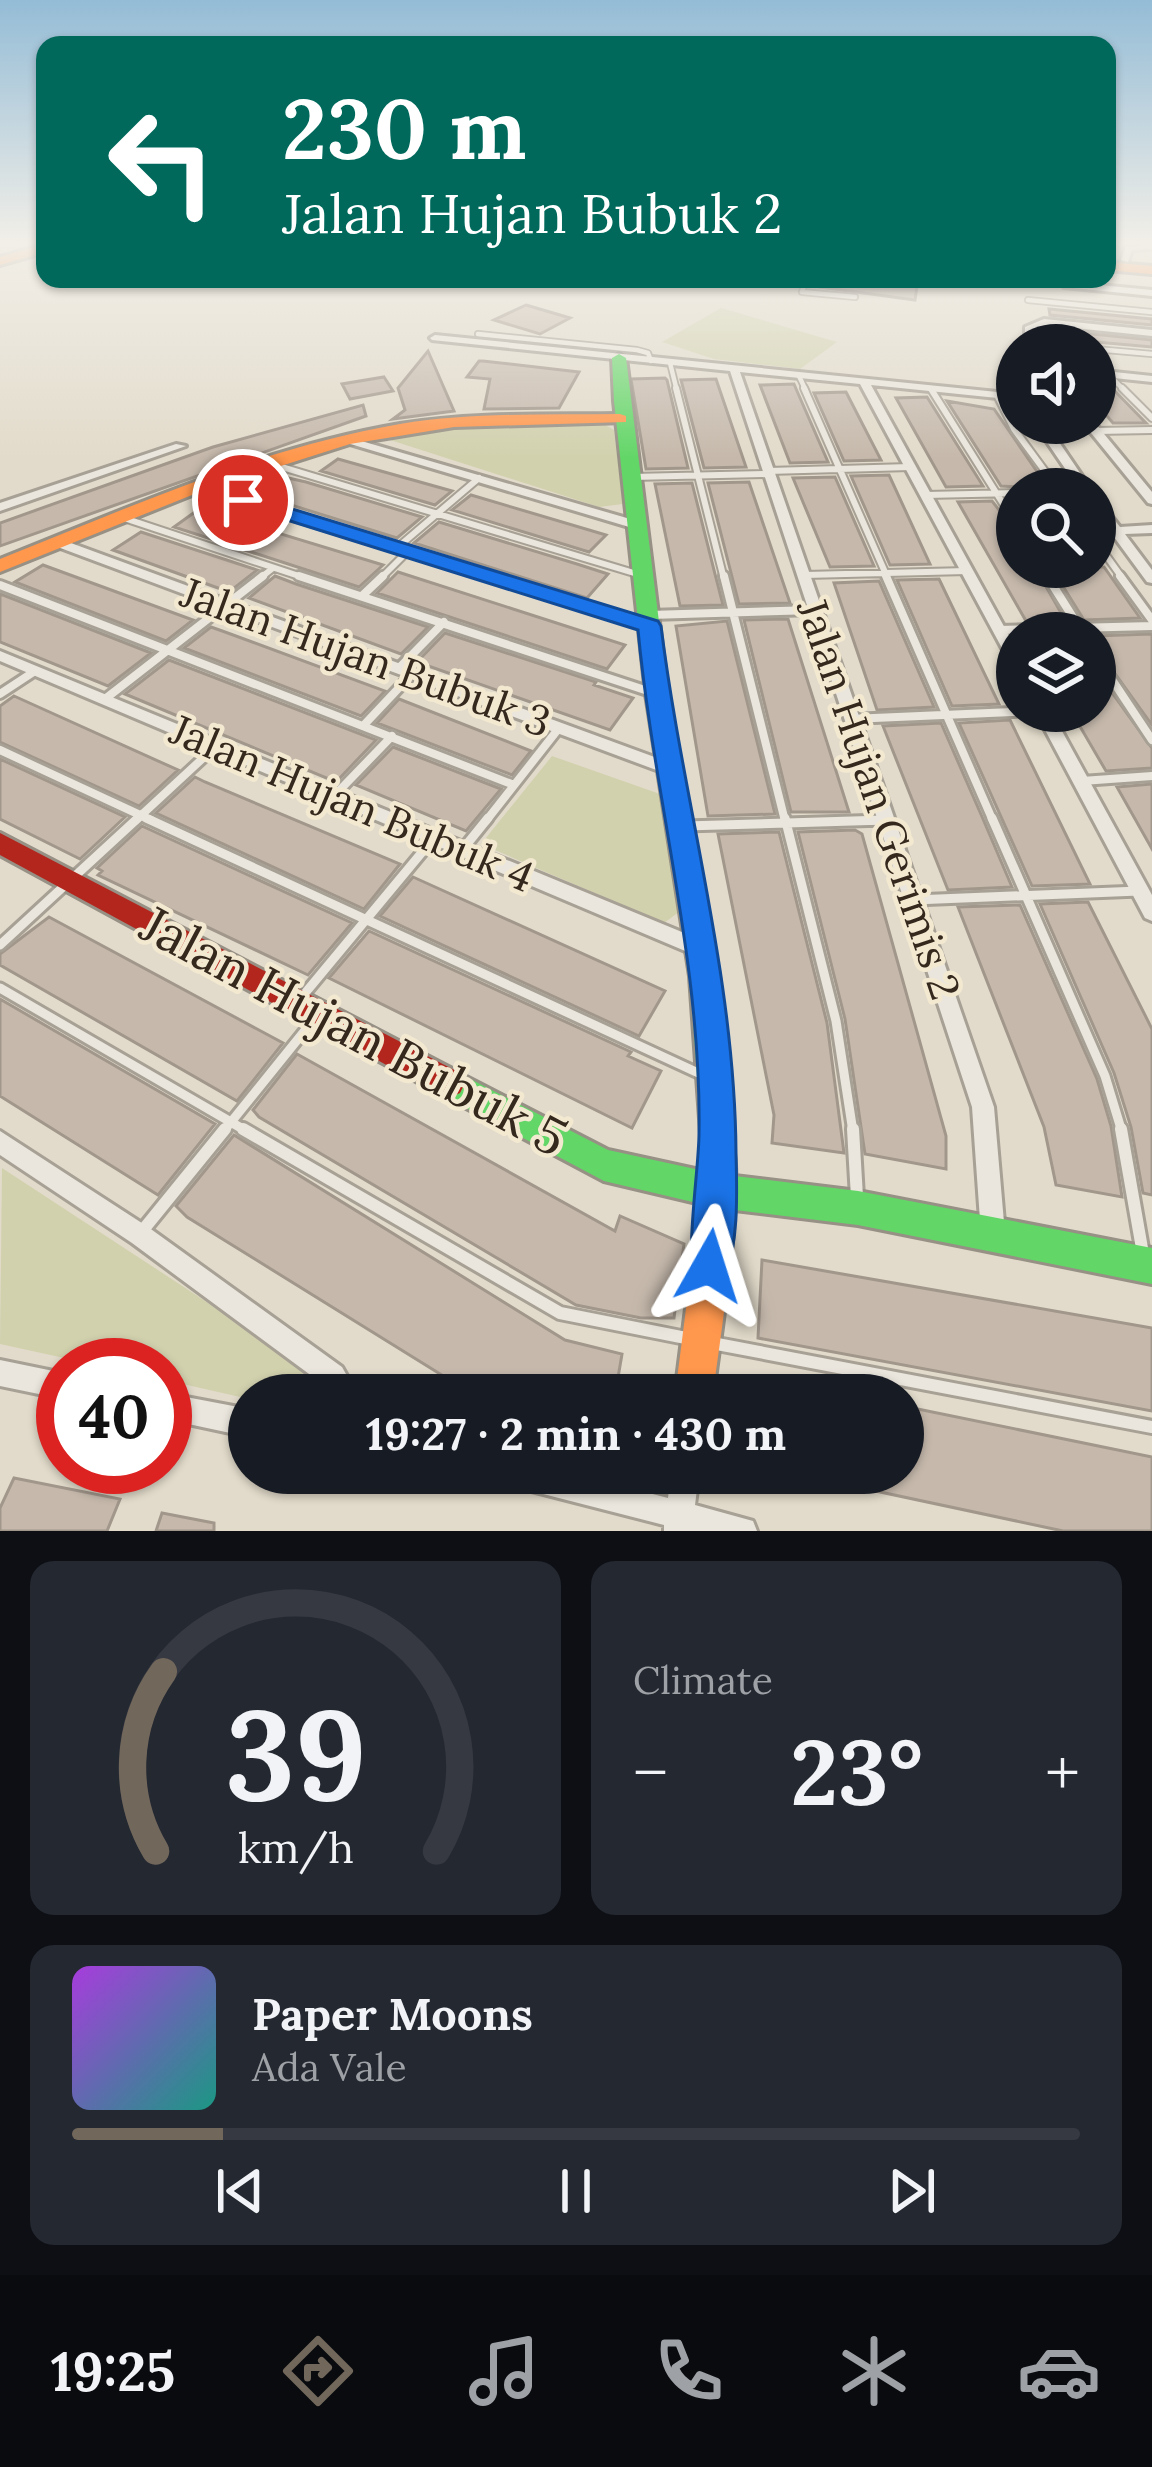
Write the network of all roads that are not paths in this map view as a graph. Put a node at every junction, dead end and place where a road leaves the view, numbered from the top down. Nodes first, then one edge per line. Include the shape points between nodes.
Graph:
1 (1116, 329) edge
2 (1152, 333) edge
3 (478, 334) dead end
4 (435, 338) dead end
5 (1116, 351) edge
6 (1152, 354) edge
7 (619, 358) junction
8 (651, 361) junction
9 (670, 363) junction
10 (734, 369) junction
11 (1116, 375) edge
12 (799, 376) junction
13 (1152, 379) edge
14 (865, 383) junction
15 (1116, 386) edge
16 (931, 389) junction
17 (996, 395) edge
18 (620, 418) junction
19 (1152, 418) edge
20 (1116, 428) edge
21 (1152, 430) edge
22 (351, 441) junction
23 (1106, 444) edge
24 (180, 446) dead end
25 (272, 464) junction
26 (910, 467) junction
27 (838, 469) junction
28 (769, 472) junction
29 (697, 476) junction
30 (631, 477) junction
31 (479, 478) junction
32 (204, 488) junction
33 (996, 492) edge
34 (996, 494) edge
35 (926, 495) junction
36 (1152, 500) edge
37 (0, 507) edge
38 (434, 515) junction
39 (125, 518) junction
40 (640, 526) junction
41 (1152, 529) edge
42 (1116, 531) joint
43 (60, 543) junction
44 (403, 549) junction
45 (0, 566) edge
46 (274, 567) junction
47 (1116, 571) edge
48 (967, 572) junction
49 (882, 573) junction
50 (803, 575) junction
51 (644, 576) junction
52 (1152, 579) edge
53 (0, 585) edge
54 (363, 596) junction
55 (225, 606) junction
56 (815, 610) junction
57 (735, 612) junction
58 (649, 620) junction
59 (444, 622) junction
60 (1152, 623) edge
61 (996, 625) edge
62 (1116, 627) edge
63 (162, 654) junction
64 (0, 656) edge
65 (34, 671) junction
66 (404, 673) junction
67 (1116, 686) edge
68 (0, 694) edge
69 (657, 694) junction
70 (104, 700) junction
71 (996, 713) edge
72 (944, 715) junction
73 (850, 719) junction
74 (363, 726) junction
75 (559, 728) junction
76 (1054, 732) edge
77 (392, 736) junction
78 (1152, 740) edge
79 (215, 746) junction
80 (0, 750) edge
81 (673, 770) junction
82 (1152, 776) edge
83 (1081, 781) junction
84 (514, 785) junction
85 (334, 796) junction
86 (141, 816) junction
87 (885, 820) junction
88 (788, 821) junction
89 (683, 826) junction
90 (434, 837) junction
91 (0, 843) edge
92 (463, 849) junction
93 (73, 880) junction
94 (1140, 891) junction
95 (1025, 896) junction
96 (913, 900) junction
97 (1152, 913) edge
98 (368, 920) junction
99 (0, 945) edge
100 (704, 950) junction
101 (0, 988) edge
102 (309, 1006) junction
103 (718, 1082) junction
104 (231, 1122) junction
105 (6, 1152) edge
106 (718, 1190) junction
107 (858, 1208) junction
108 (140, 1234) junction
109 (993, 1234) junction
110 (1148, 1265) edge
111 (700, 1341) junction
112 (0, 1373) edge
113 (330, 1374) edge
114 (696, 1374) edge
115 (36, 1380) edge
116 (192, 1411) edge
117 (228, 1419) edge
118 (1152, 1427) edge
119 (583, 1494) edge
120 (683, 1494) edge
121 (679, 1524) edge
122 (743, 1531) edge

1 - 2 street
3 - 8 lane via 637,350
4 - 7 street
5 - 6 lane
7 - 8 street
7 - 18 main road
8 - 9 street
9 - 10 street
9 - 29 lane
10 - 12 street
10 - 28 street, Jalan Hujan Gerimis 2
11 - 13 street
12 - 14 street
12 - 27 lane
14 - 16 street
14 - 26 street
15 - 19 lane
16 - 17 street
16 - 33 lane
18 - 22 main road via 430,426
18 - 30 main road
20 - 21 lane
22 - 25 main road
22 - 31 street
23 - 36 street
24 - 37 street
25 - 32 main road
25 - 38 lane
26 - 27 lane
26 - 35 street
27 - 28 lane
27 - 49 lane
28 - 29 lane
28 - 50 street, Jalan Hujan Gerimis 2
29 - 30 lane
29 - 57 lane
30 - 40 main road
31 - 38 lane
31 - 40 street
32 - 39 main road
32 - 44 street
34 - 35 lane
35 - 48 street
38 - 44 lane
38 - 51 lane
39 - 43 main road
39 - 46 lane
40 - 51 main road
41 - 42 street
42 - 52 street
43 - 45 main road
43 - 55 street, Jalan Hujan Bubuk 3
44 - 54 lane
44 - 58 street
46 - 54 lane
46 - 55 lane
47 - 60 lane
48 - 49 lane
48 - 61 street
49 - 50 lane
49 - 72 lane
50 - 56 street, Jalan Hujan Gerimis 2
51 - 58 main road
53 - 63 lane
54 - 59 lane
55 - 63 lane
55 - 66 street, Jalan Hujan Bubuk 3
56 - 57 lane
56 - 73 street, Jalan Hujan Gerimis 2
57 - 58 lane
57 - 88 lane
58 - 69 main road
59 - 66 lane
59 - 69 lane
60 - 62 lane
63 - 70 lane
63 - 74 lane
64 - 65 street, Jalan Hujan Bubuk 4
65 - 68 lane
65 - 70 street, Jalan Hujan Bubuk 4
66 - 74 lane
66 - 75 street, Jalan Hujan Bubuk 3
67 - 78 lane
69 - 81 main road
70 - 79 street, Jalan Hujan Bubuk 4
71 - 72 lane
72 - 73 lane
72 - 95 lane
73 - 87 street, Jalan Hujan Gerimis 2
74 - 77 lane
75 - 81 street, Jalan Hujan Bubuk 3
75 - 84 lane
76 - 83 street
77 - 84 lane
77 - 85 lane
79 - 85 street, Jalan Hujan Bubuk 4
79 - 86 lane
80 - 86 lane
81 - 89 main road
82 - 83 lane
83 - 94 street
84 - 92 lane
85 - 90 street, Jalan Hujan Bubuk 4
86 - 93 lane
86 - 98 lane
87 - 88 lane
87 - 96 street, Jalan Hujan Gerimis 2
88 - 89 lane
88 - 107 lane via 852,1104
89 - 100 main road
90 - 92 street, Jalan Hujan Bubuk 4
90 - 98 lane
91 - 93 main road, Jalan Hujan Bubuk 5
92 - 100 street, Jalan Hujan Bubuk 4
93 - 99 lane
93 - 102 main road, Jalan Hujan Bubuk 5
94 - 95 lane
94 - 97 street
95 - 96 lane
95 - 110 lane via 1105,1076
96 - 109 street, Jalan Hujan Gerimis 2 via 982,1107
98 - 102 lane
98 - 103 lane
100 - 103 main road
101 - 104 lane
102 - 104 lane
102 - 106 main road, Jalan Hujan Bubuk 5 via 604,1165
103 - 106 main road
104 - 108 lane
104 - 111 lane via 560,1313
105 - 108 street
106 - 107 main road, Jalan Hujan Bubuk 5
106 - 111 main road
107 - 109 main road, Jalan Hujan Bubuk 5
108 - 113 street
109 - 110 main road, Jalan Hujan Bubuk 5
111 - 114 main road
111 - 118 lane
112 - 115 street
116 - 117 street
119 - 121 street
120 - 121 street
121 - 122 street

